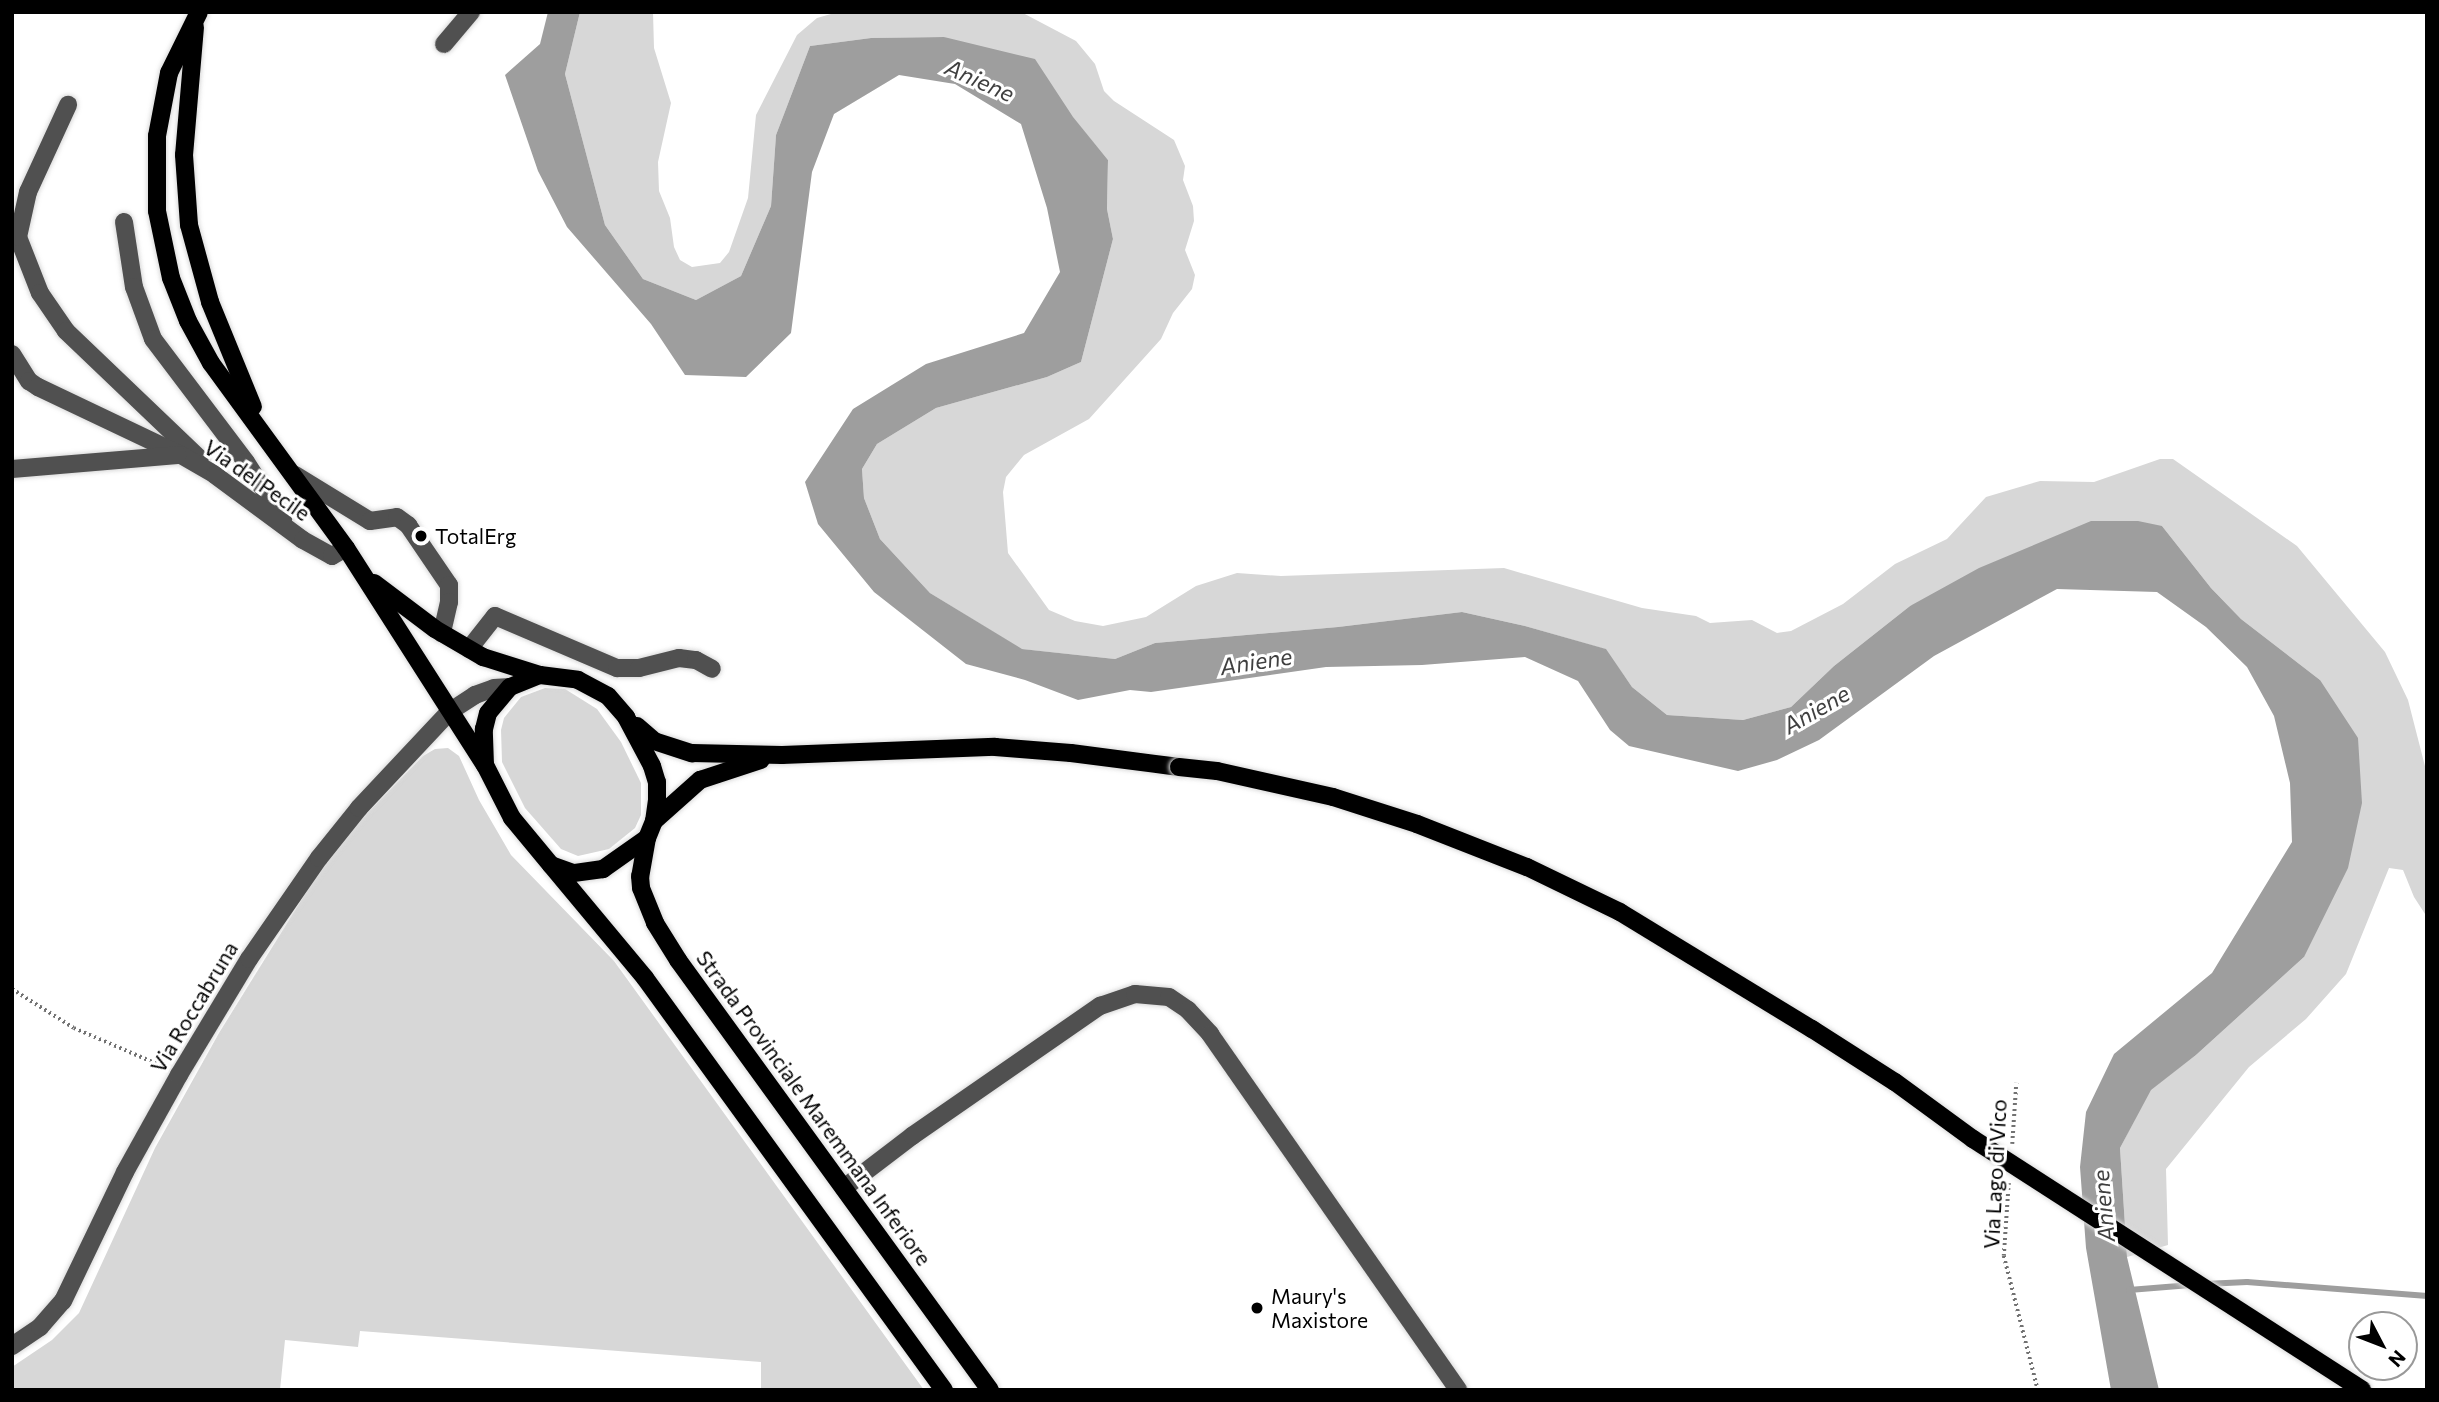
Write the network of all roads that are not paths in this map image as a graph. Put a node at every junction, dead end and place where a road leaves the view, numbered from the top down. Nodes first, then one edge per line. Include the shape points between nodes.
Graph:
1 (471, 12) edge
2 (197, 16) edge
3 (444, 44) dead end
4 (68, 105) dead end
5 (124, 222) dead end
6 (15, 233) edge
7 (12, 354) edge
8 (263, 431) junction
9 (181, 455) junction
10 (12, 469) edge
11 (215, 475) junction
12 (295, 475) junction
13 (289, 529) junction
14 (346, 548) junction
15 (365, 577) junction
16 (442, 633) junction
17 (469, 649) junction
18 (712, 669) dead end
19 (540, 676) junction
20 (510, 687) junction
21 (449, 712) junction
22 (626, 717) junction
23 (782, 755) junction
24 (485, 765) junction
25 (654, 821) junction
26 (647, 838) junction
27 (551, 865) junction
28 (844, 1188) junction
29 (12, 1346) edge
30 (944, 1390) edge
31 (990, 1390) edge
32 (1458, 1390) edge
33 (2362, 1390) edge

1 - 3 street
2 - 8 main road via 185,144 189,225 213,311
2 - 8 main road via 169,73 159,116 155,158 159,227 171,278 188,321 211,363
4 - 6 street via 28,192
5 - 13 street via 135,294 153,339 246,462
6 - 11 street via 40,293 66,331
7 - 9 street via 38,387
8 - 12 main road
9 - 10 street, Via del Pecile
9 - 11 street, Via del Pecile
11 - 13 street, Via del Pecile
12 - 14 main road
12 - 16 street via 370,521 397,517 408,526 449,586
13 - 14 street, Via del Pecile via 332,555
14 - 15 main road
15 - 16 main road
15 - 21 main road
16 - 17 main road
17 - 18 street via 495,616 617,668 639,668 679,658
17 - 19 main road
19 - 20 main road
19 - 22 main road via 590,684
20 - 21 street, Via Roccabruna via 475,695
20 - 24 main road via 488,713
21 - 24 main road
21 - 29 street, Via Roccabruna via 359,808 256,948 125,1172 63,1301 40,1327
22 - 23 main road via 654,741 682,752
22 - 25 main road via 657,782
23 - 25 main road via 700,780
23 - 33 main road, bridge via 995,747 1217,771 1333,797 1527,867 1620,912 1812,1029 1973,1139
24 - 27 main road via 512,818
25 - 26 main road
26 - 27 main road via 603,869 573,873
26 - 28 main road, Strada Provinciale Maremmana Inferiore via 640,876 655,923
27 - 30 main road via 645,978
28 - 31 main road, Strada Provinciale Maremmana Inferiore
28 - 32 street via 1100,1006 1135,994 1169,997 1210,1034

